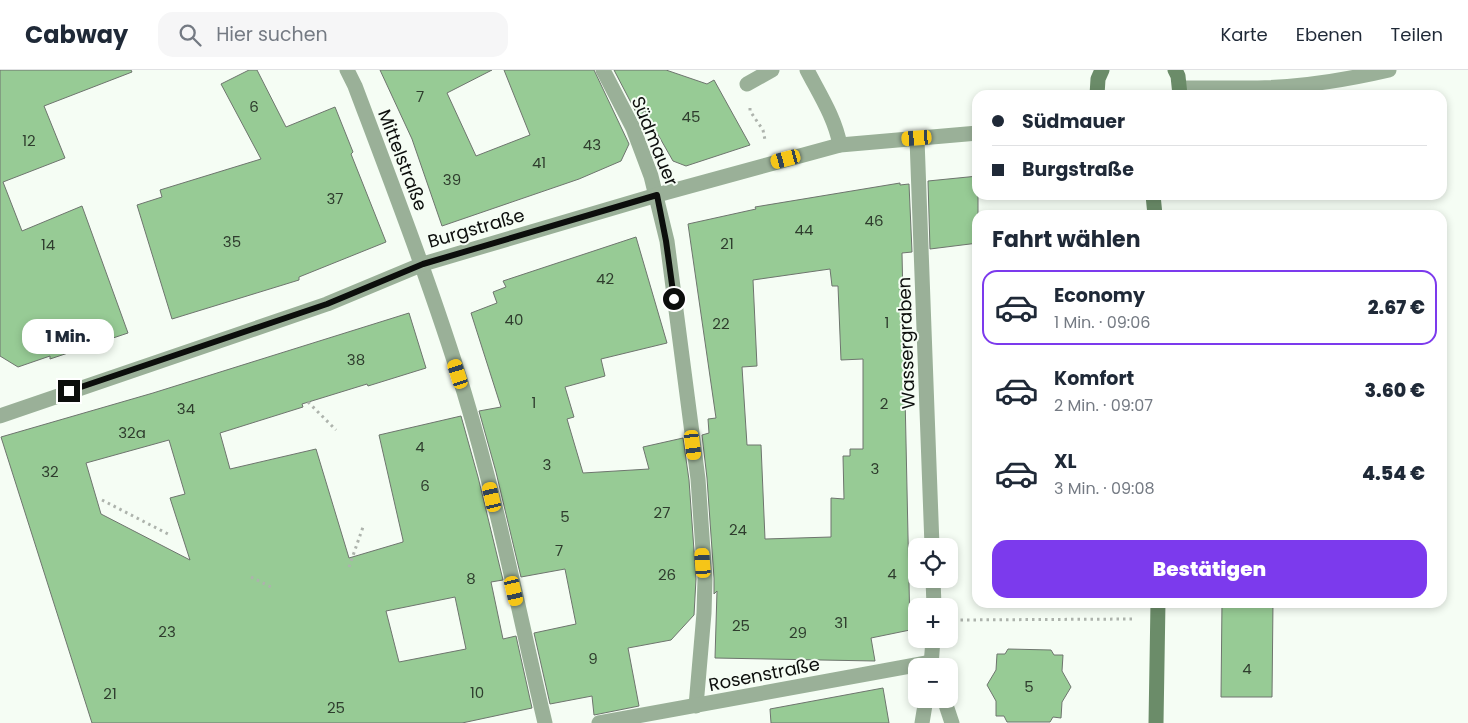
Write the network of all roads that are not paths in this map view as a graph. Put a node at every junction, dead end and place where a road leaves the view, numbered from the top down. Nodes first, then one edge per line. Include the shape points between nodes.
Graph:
1 (347, 70) edge
2 (603, 70) edge
3 (772, 70) edge
4 (806, 70) edge
5 (1102, 70) edge
6 (1175, 70) edge
7 (1389, 70) edge
8 (747, 84) dead end
9 (1097, 90) edge
10 (1180, 90) edge
11 (1207, 90) edge
12 (972, 133) edge
13 (917, 138) junction
14 (840, 145) junction
15 (657, 195) junction
16 (423, 264) junction
17 (0, 416) edge
18 (932, 538) edge
19 (1158, 608) edge
20 (908, 669) edge
21 (696, 706) junction
22 (924, 708) edge
23 (947, 708) edge
24 (545, 723) edge
25 (599, 723) edge
26 (922, 723) edge
27 (952, 723) edge
28 (1156, 723) edge

1 - 16 street, Mittelstraße
2 - 15 street, Südmauer via 633,128
3 - 8 street
4 - 14 street via 837,128
5 - 9 main road
6 - 10 main road
7 - 11 street via 1303,85
12 - 13 street, Burgstraße
13 - 14 street, Burgstraße
13 - 18 street, Wassergraben
14 - 15 street, Burgstraße
15 - 16 street, Burgstraße
15 - 21 street, Südmauer via 698,479 705,579
16 - 17 street, Burgstraße via 327,304
16 - 24 street, Mittelstraße via 488,478
19 - 28 main road
20 - 21 street, Rosenstraße
21 - 25 street, Rosenstraße
22 - 26 street
23 - 27 street

